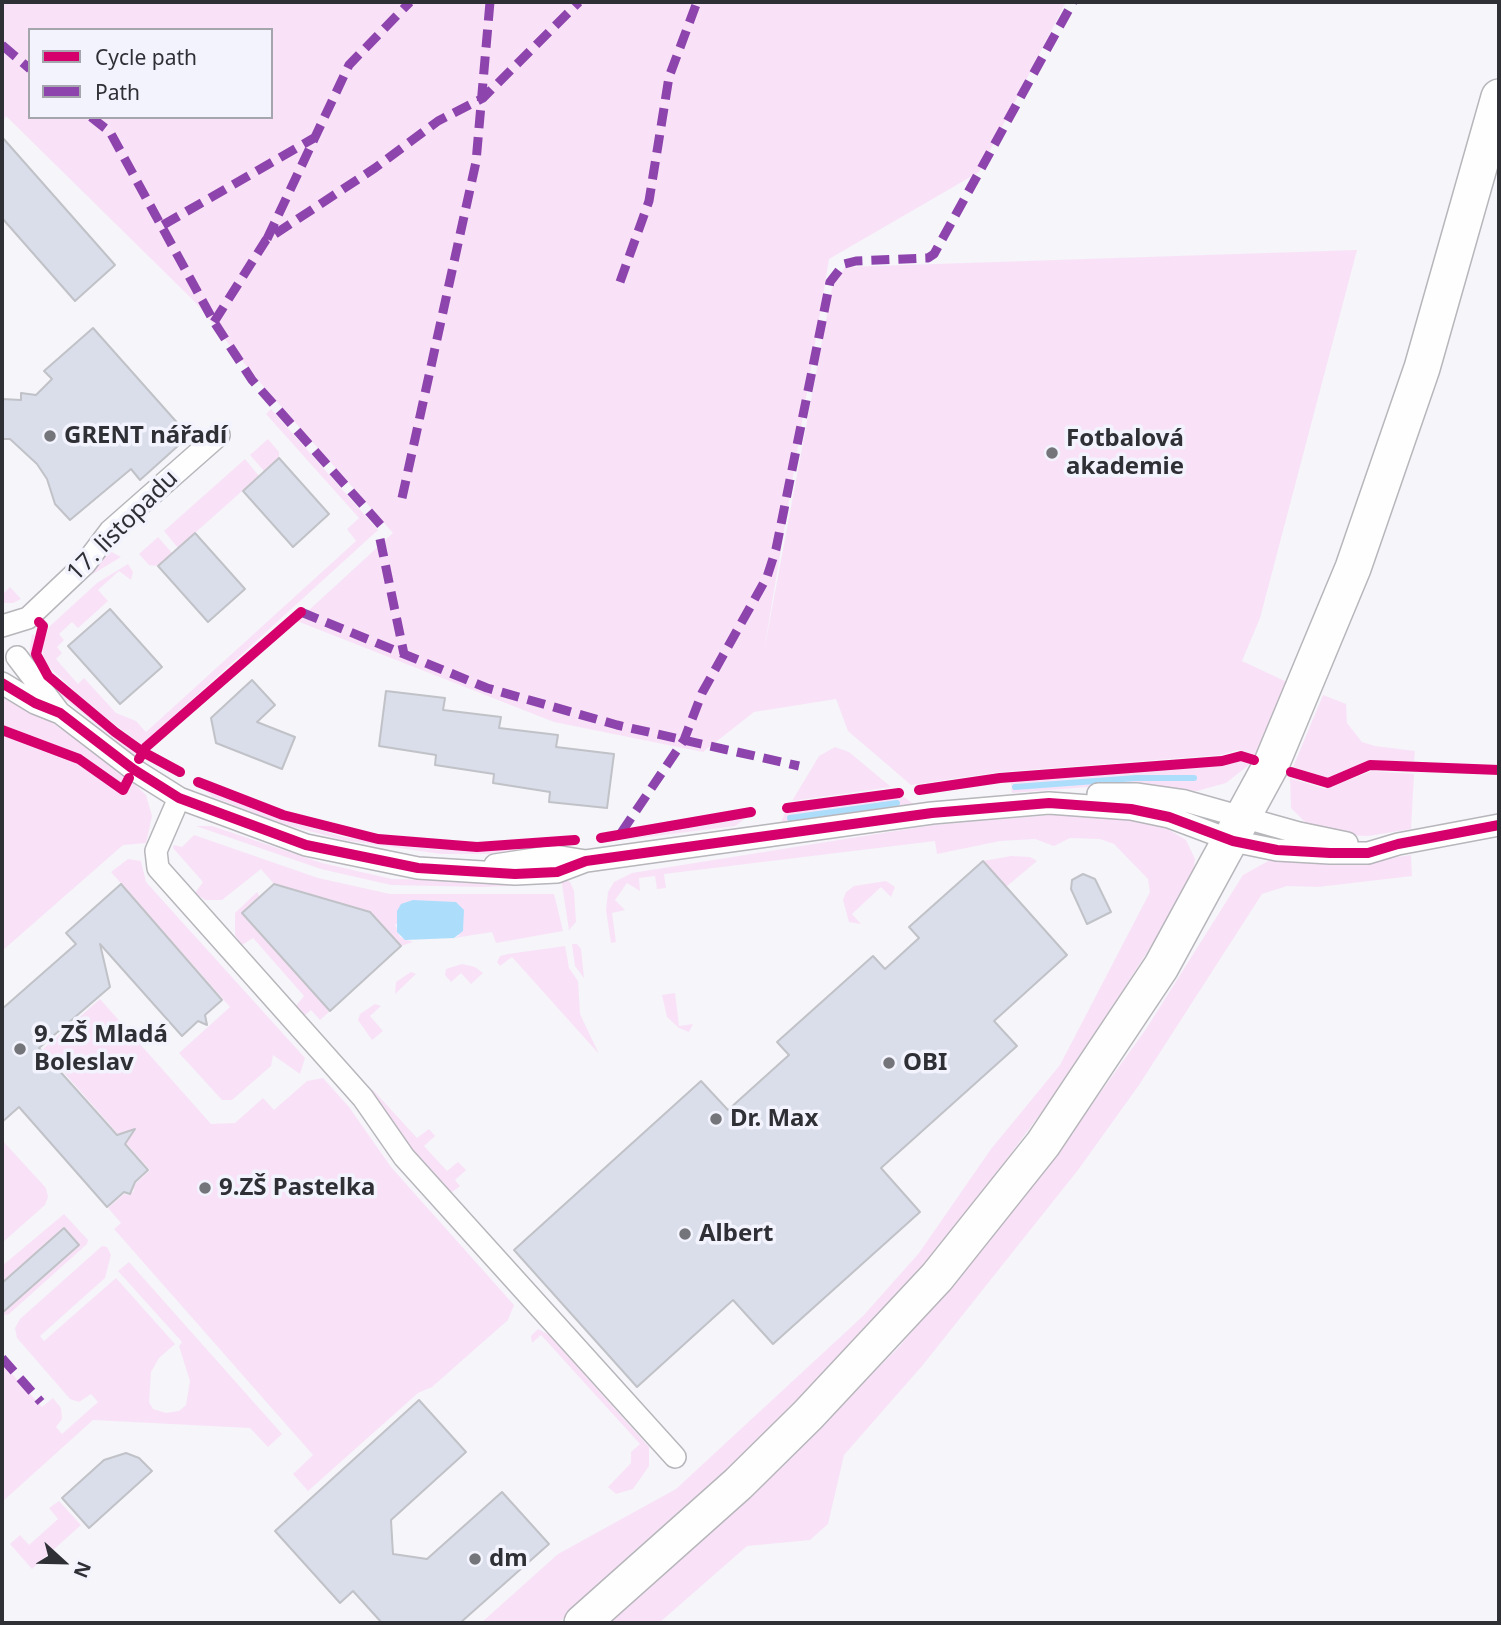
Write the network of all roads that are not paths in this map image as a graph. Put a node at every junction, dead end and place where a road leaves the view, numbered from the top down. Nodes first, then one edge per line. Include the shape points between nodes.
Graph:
1 (1499, 97) edge
2 (219, 435) dead end
3 (28, 618) junction
4 (2, 626) edge
5 (18, 653) junction
6 (2, 676) edge
7 (2, 683) edge
8 (60, 713) junction
9 (179, 798) junction
10 (1499, 825) edge
11 (1239, 828) junction
12 (675, 1457) dead end
13 (582, 1623) edge

1 - 11 main road via 1422,368 1384,482 1316,661
2 - 3 street, 17. listopadu via 110,531 85,564
3 - 4 street
3 - 5 street
4 - 5 street via 12,634
5 - 6 street via 14,665
5 - 8 street via 32,681
7 - 8 street
8 - 9 street
9 - 11 street via 270,834 339,854 418,868 470,870 555,856 586,861 932,813 1049,803 1088,794 1185,801
9 - 12 street via 156,851 158,868 363,1098 404,1157
10 - 11 street via 1398,844 1333,841
11 - 13 main road via 1161,967 1075,1099 937,1277 738,1484

